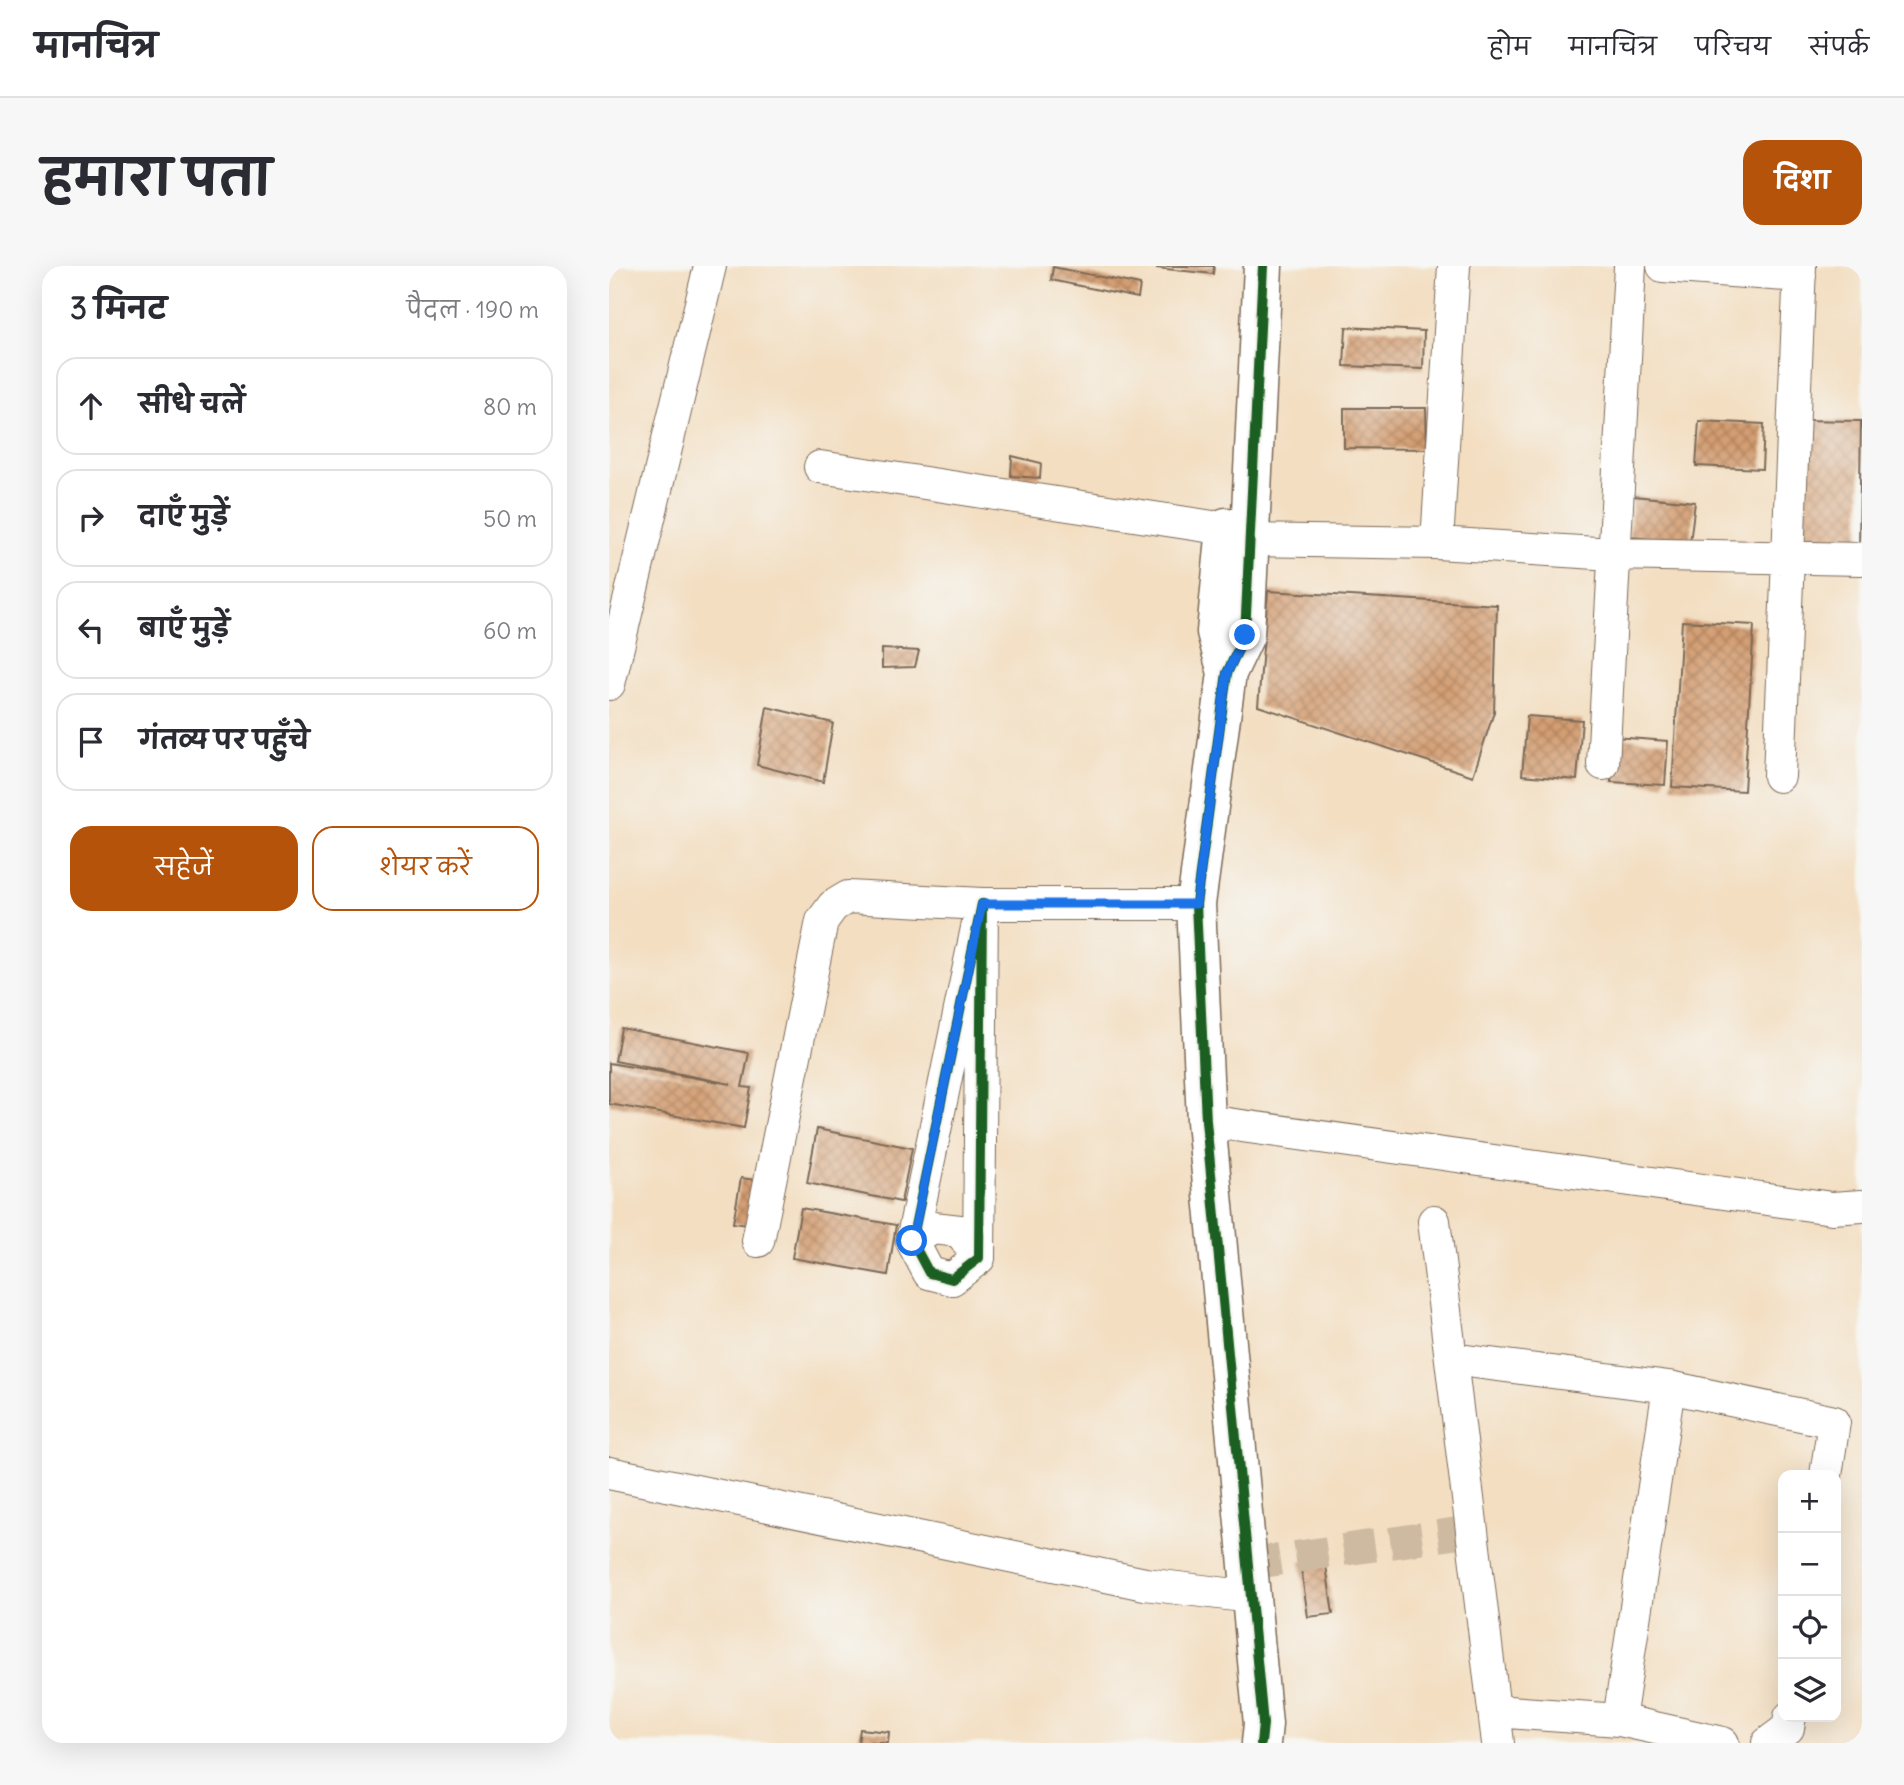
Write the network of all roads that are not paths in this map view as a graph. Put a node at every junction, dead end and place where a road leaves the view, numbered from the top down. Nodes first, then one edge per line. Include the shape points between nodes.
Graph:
1 (711, 266) edge
2 (1236, 266) edge
3 (1263, 266) edge
4 (1454, 266) edge
5 (1630, 266) edge
6 (1663, 266) edge
7 (1800, 271) edge
8 (820, 467) dead end
9 (1238, 535) junction
10 (1437, 544) junction
11 (1613, 554) junction
12 (1787, 557) junction
13 (1862, 559) edge
14 (609, 684) edge
15 (1603, 764) dead end
16 (1779, 776) dead end
17 (982, 904) junction
18 (1196, 904) junction
19 (1206, 1121) junction
20 (1862, 1206) edge
21 (1434, 1221) dead end
22 (758, 1241) dead end
23 (912, 1241) junction
24 (979, 1258) junction
25 (1451, 1359) junction
26 (1669, 1387) junction
27 (1827, 1470) edge
28 (609, 1473) edge
29 (1251, 1597) junction
30 (1494, 1711) junction
31 (1619, 1720) junction
32 (1789, 1722) edge
33 (1262, 1743) edge
34 (1498, 1743) edge
35 (1723, 1743) edge
36 (1768, 1743) edge

1 - 14 street
2 - 9 street
3 - 9 street
4 - 10 street
5 - 11 street
6 - 7 street
7 - 12 street
8 - 9 street
9 - 10 street
9 - 18 street via 1245,635 1227,673
10 - 11 street
11 - 12 street
11 - 15 street
12 - 13 street
12 - 16 street
17 - 18 street
17 - 22 street via 848,897 833,906 822,921
17 - 23 street
17 - 24 street
18 - 19 street
19 - 20 street via 1832,1208
19 - 29 street
21 - 25 street
23 - 24 street via 933,1228 960,1231
23 - 24 street via 929,1273 952,1279
25 - 26 street
25 - 30 street
26 - 27 street via 1834,1423
26 - 31 street
28 - 29 street via 1145,1584
29 - 33 street
30 - 31 street
30 - 34 street
31 - 35 street
32 - 36 street

